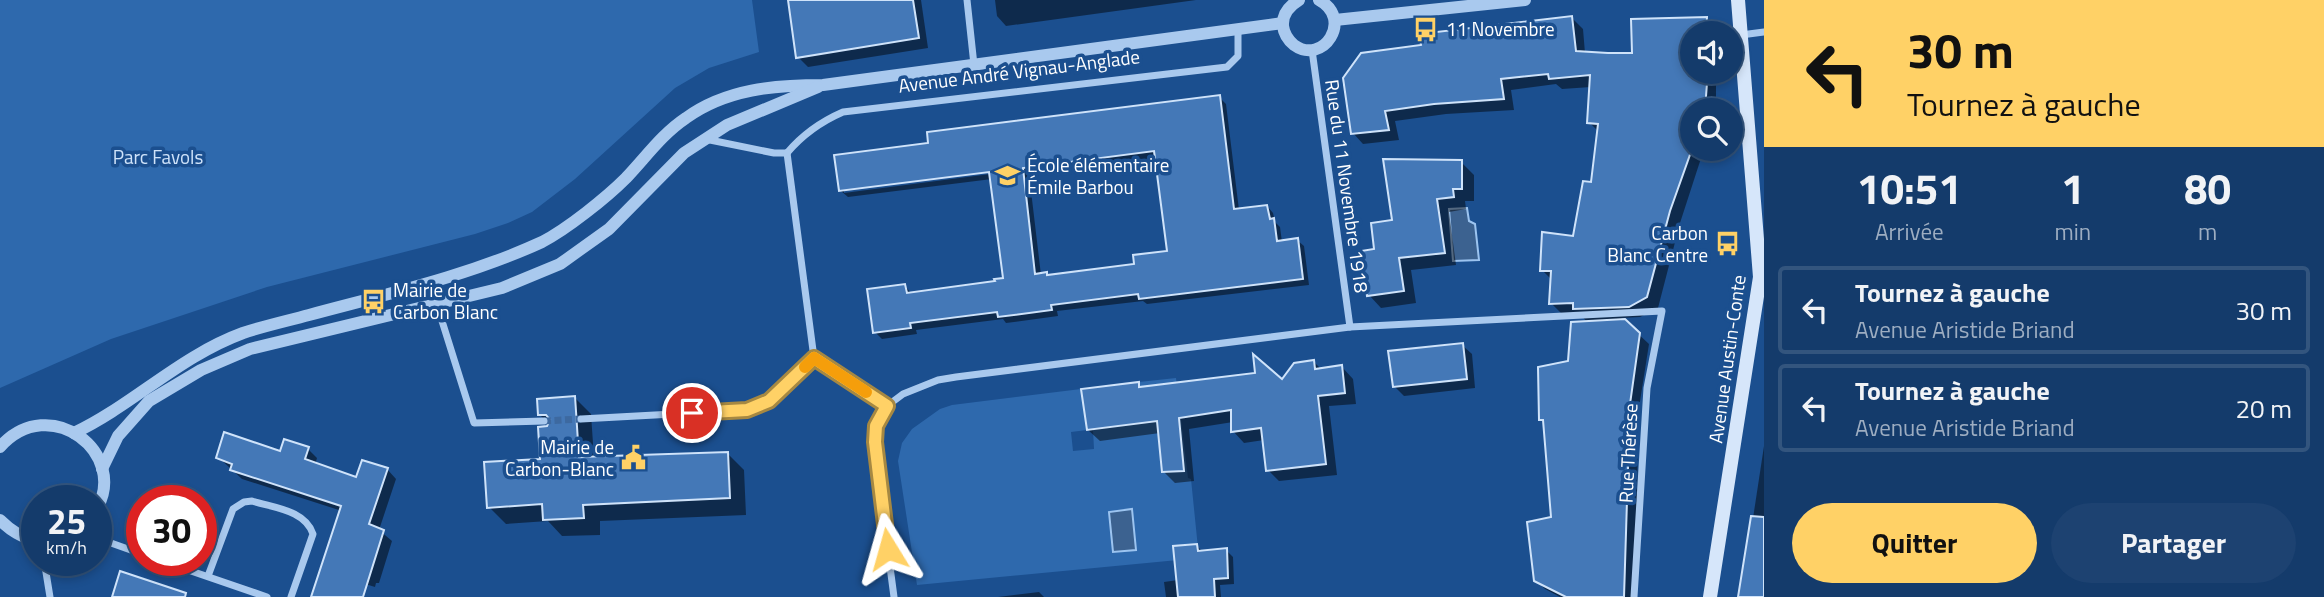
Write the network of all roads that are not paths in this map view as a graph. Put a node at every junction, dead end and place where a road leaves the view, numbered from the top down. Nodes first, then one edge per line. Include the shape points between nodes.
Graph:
1 (968, 0) edge
2 (1299, 0) edge
3 (1319, 0) edge
4 (1525, 0) edge
5 (1738, 0) edge
6 (1335, 20) junction
7 (1739, 21) edge
8 (1283, 23) junction
9 (1238, 29) junction
10 (1764, 32) edge
11 (1743, 35) edge
12 (1312, 50) junction
13 (974, 65) junction
14 (1743, 71) edge
15 (822, 85) junction
16 (705, 139) junction
17 (787, 153) junction
18 (437, 304) junction
19 (1350, 327) junction
20 (814, 358) junction
21 (887, 406) junction
22 (581, 419) tunnel mouth
23 (544, 421) tunnel mouth
24 (74, 433) junction
25 (0, 447) edge
26 (102, 469) junction
27 (103, 485) edge
28 (0, 520) edge
29 (21, 535) edge
30 (217, 552) edge
31 (47, 576) edge
32 (208, 576) edge
33 (50, 597) edge
34 (267, 597) edge
35 (291, 597) edge
36 (894, 597) edge
37 (1634, 597) edge
38 (1710, 597) edge

1 - 13 street
2 - 8 street via 1289,7
3 - 6 street via 1328,5
4 - 6 street
5 - 7 main road, Avenue Austin-Conte
6 - 12 street via 1327,43
8 - 9 street, Avenue André Vignau-Anglade
8 - 12 street via 1288,40
9 - 13 street, Avenue André Vignau-Anglade
9 - 17 street, Avenue André Vignau-Anglade via 1238,56 1227,66 843,112 824,120
10 - 11 street
12 - 19 street, Rue du 11 Novembre 1918
13 - 15 street, Avenue André Vignau-Anglade
14 - 38 main road, Avenue Austin-Conte via 1760,277
15 - 16 street, Avenue André Vignau-Anglade
15 - 24 street, Avenue André Vignau-Anglade via 778,85 713,102 686,117 625,179 545,240 432,282 242,333 192,357 105,418
16 - 17 street
16 - 18 street, Avenue André Vignau-Anglade via 684,153 609,229 560,264 502,288
17 - 20 street
18 - 23 street via 474,424
18 - 26 street, Avenue André Vignau-Anglade via 250,349 201,370 149,401 118,436
19 - 21 street via 938,380 918,386
19 - 37 street, Rue Thérèse via 1662,311 1647,388
20 - 21 street
20 - 22 street via 769,401 747,410
21 - 36 street via 876,426 875,442
24 - 25 street via 43,424 8,438
24 - 26 street via 87,442
26 - 27 street, Avenue André Vignau-Anglade
28 - 29 street
30 - 35 street via 233,509 244,502 302,516 313,534
31 - 33 street
32 - 34 street

